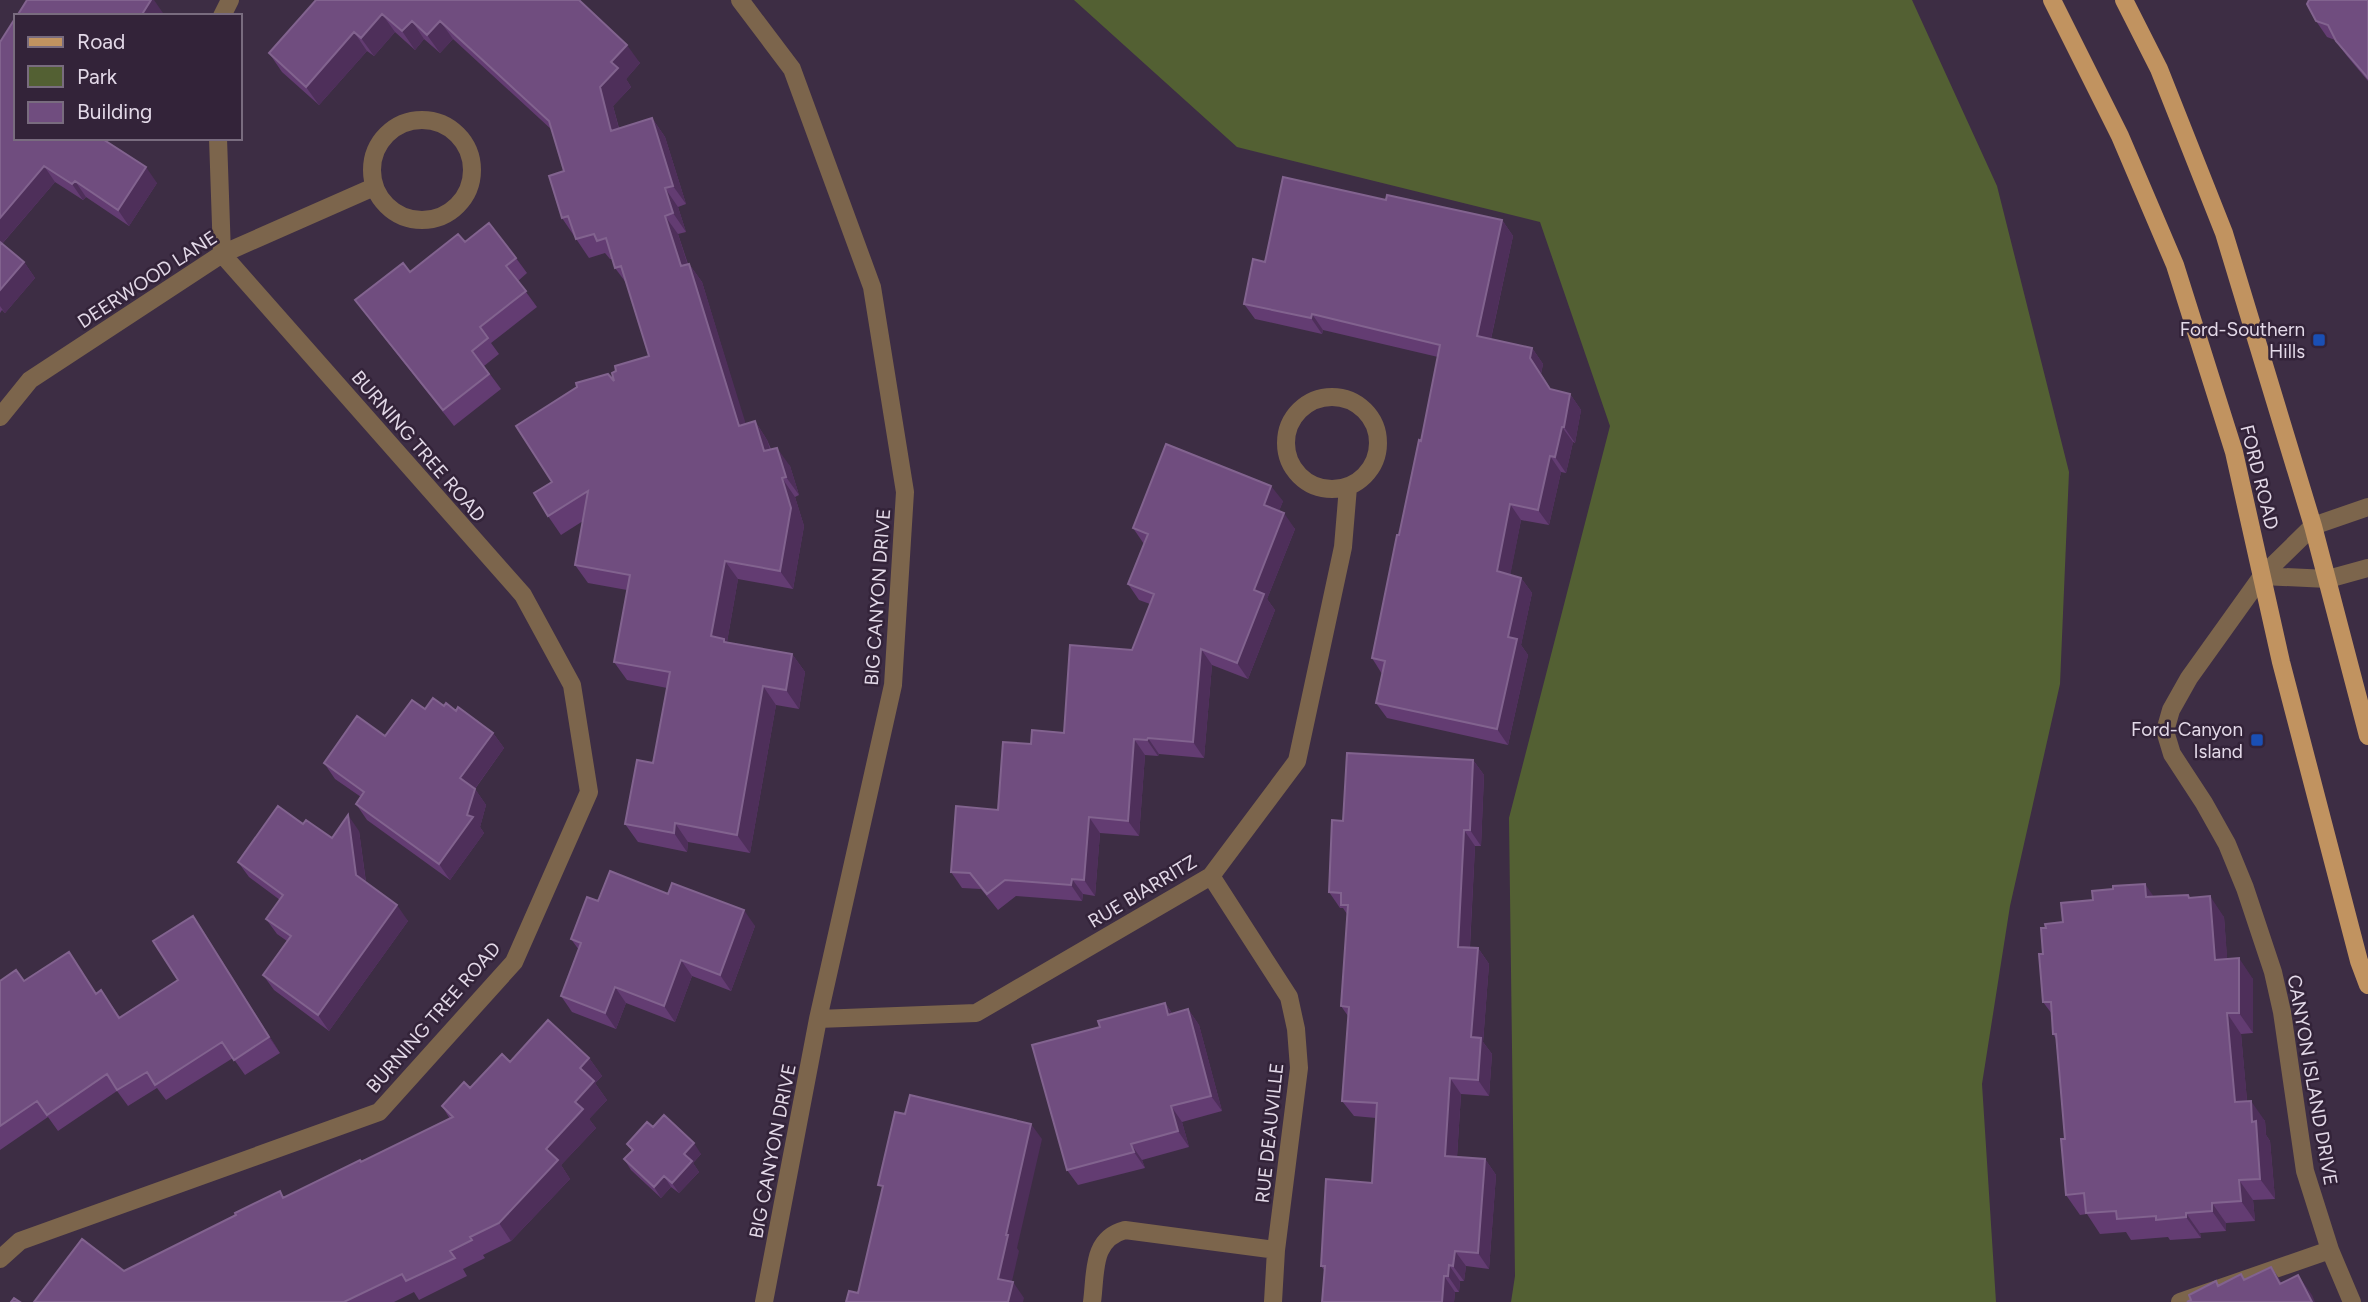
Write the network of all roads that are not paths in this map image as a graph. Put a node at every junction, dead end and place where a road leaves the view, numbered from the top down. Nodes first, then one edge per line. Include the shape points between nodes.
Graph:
1 (740, 0) edge
2 (2052, 0) edge
3 (2123, 0) edge
4 (218, 140) edge
5 (374, 187) junction
6 (222, 254) junction
7 (0, 417) edge
8 (1348, 487) junction
9 (2368, 507) edge
10 (2313, 526) junction
11 (2368, 568) edge
12 (2262, 576) junction
13 (2328, 579) junction
14 (2368, 736) edge
15 (1211, 876) junction
16 (2368, 985) edge
17 (818, 1019) junction
18 (1276, 1250) junction
19 (2330, 1250) junction
20 (0, 1259) edge
21 (764, 1302) edge
22 (1093, 1302) edge
23 (1273, 1302) edge
24 (2180, 1302) edge
25 (2352, 1302) edge

1 - 17 street, BIG CANYON DRIVE via 792,69 872,287 905,492 893,685
2 - 12 main road, FORD ROAD via 2120,136 2175,265 2234,452
3 - 10 main road, FORD ROAD via 2159,69 2224,233
4 - 6 street
5 - 5 street via 385,204 401,216 439,217 456,207 468,191 472,172 469,152 459,136 443,124 424,119 404,122 388,132 376,148 371,167
5 - 6 street, DEERWOOD LANE
6 - 7 street, DEERWOOD LANE via 30,380
6 - 20 street, BURNING TREE ROAD via 523,596 572,685 589,792 514,962 379,1112 20,1241
8 - 8 street via 1364,478 1375,463 1377,427 1353,400 1317,398 1301,407 1290,422 1288,458 1312,485 1330,490
8 - 15 street, RUE BIARRITZ via 1343,547 1297,761
9 - 10 street
10 - 12 street
10 - 13 main road, FORD ROAD
11 - 13 street
12 - 13 street
12 - 16 main road, FORD ROAD
12 - 19 street, CANYON ISLAND DRIVE via 2189,678 2165,732 2172,754 2227,844 2273,972 2305,1171
13 - 14 main road, FORD ROAD
15 - 17 street, RUE BIARRITZ via 976,1013
15 - 18 street, RUE DEAUVILLE via 1289,997 1296,1029 1299,1068
17 - 21 street, BIG CANYON DRIVE
18 - 22 street via 1125,1230 1103,1242
18 - 23 street, RUE DEAUVILLE
19 - 24 street
19 - 25 street, CANYON ISLAND DRIVE

